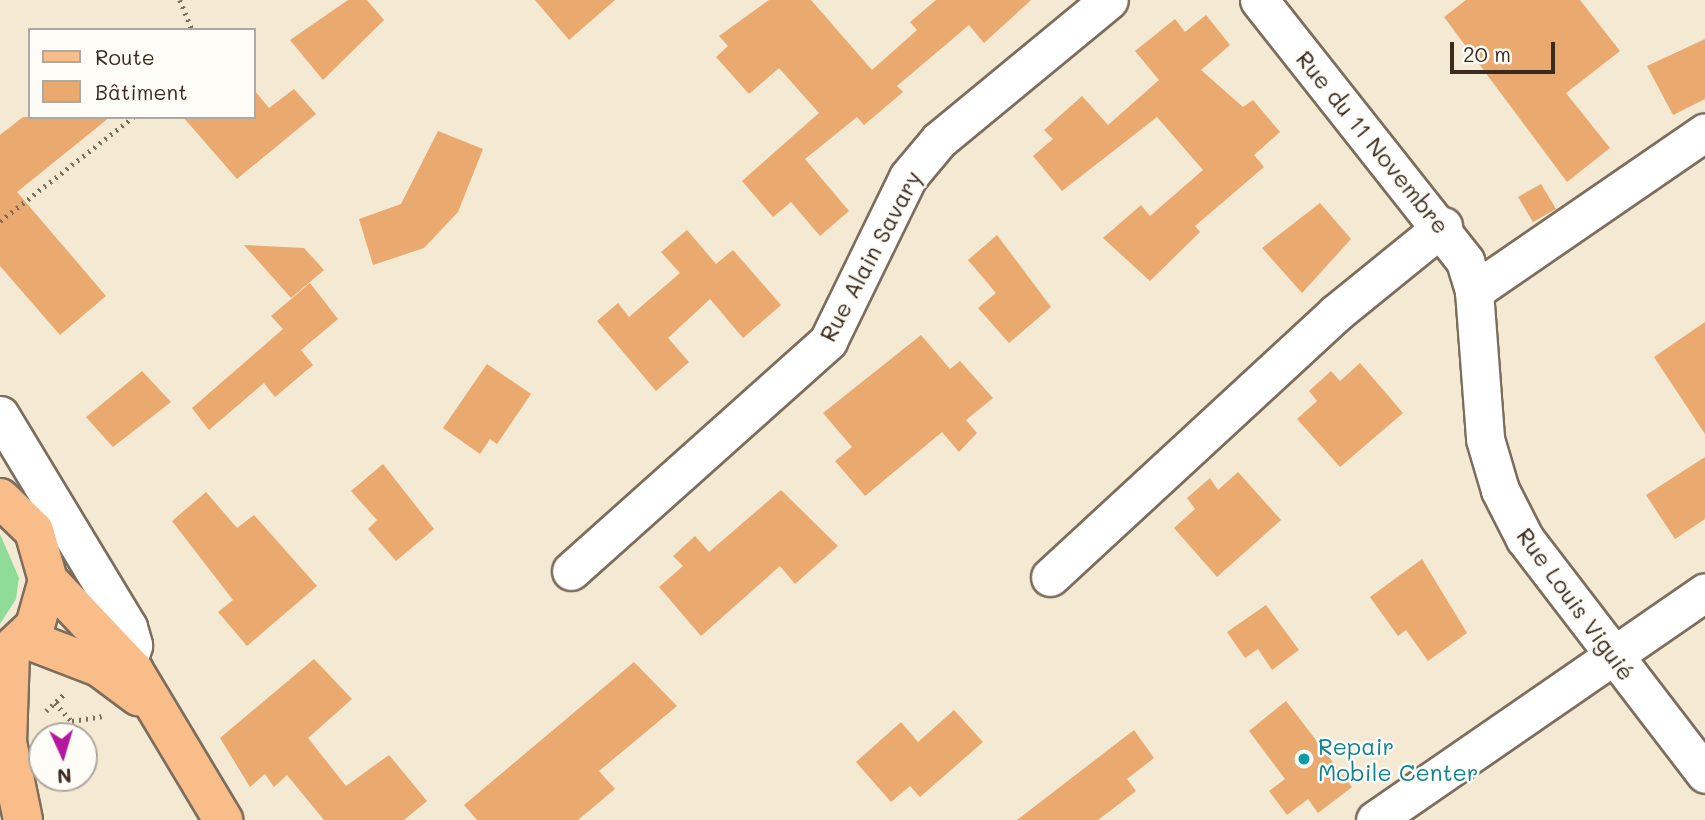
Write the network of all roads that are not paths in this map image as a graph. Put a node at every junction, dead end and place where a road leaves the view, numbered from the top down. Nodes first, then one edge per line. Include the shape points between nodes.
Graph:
1 (1110, 0) edge
2 (1259, 0) edge
3 (1705, 132) edge
4 (1443, 226) junction
5 (1474, 290) junction
6 (0, 415) edge
7 (0, 498) edge
8 (571, 571) dead end
9 (1049, 577) dead end
10 (48, 580) junction
11 (1705, 592) edge
12 (12, 650) edge
13 (1612, 653) junction
14 (120, 670) junction
15 (14, 731) edge
16 (1705, 774) edge
17 (23, 820) edge
18 (223, 820) edge
19 (1374, 820) edge

1 - 8 street, Rue Alain Savary via 939,140 908,177 828,341
2 - 4 street, Rue du 11 Novembre
3 - 5 street
4 - 5 street, Rue du 11 Novembre
4 - 9 street via 1336,313
5 - 13 street, Rue Louis Viguié via 1485,439 1500,490 1525,539
6 - 14 street via 128,627 133,645
7 - 10 main road via 34,531
10 - 12 main road via 42,611
10 - 14 main road
11 - 13 street
12 - 14 main road
12 - 15 main road
13 - 16 street, Rue Louis Viguié
13 - 19 street
14 - 18 main road via 162,719
15 - 17 main road

